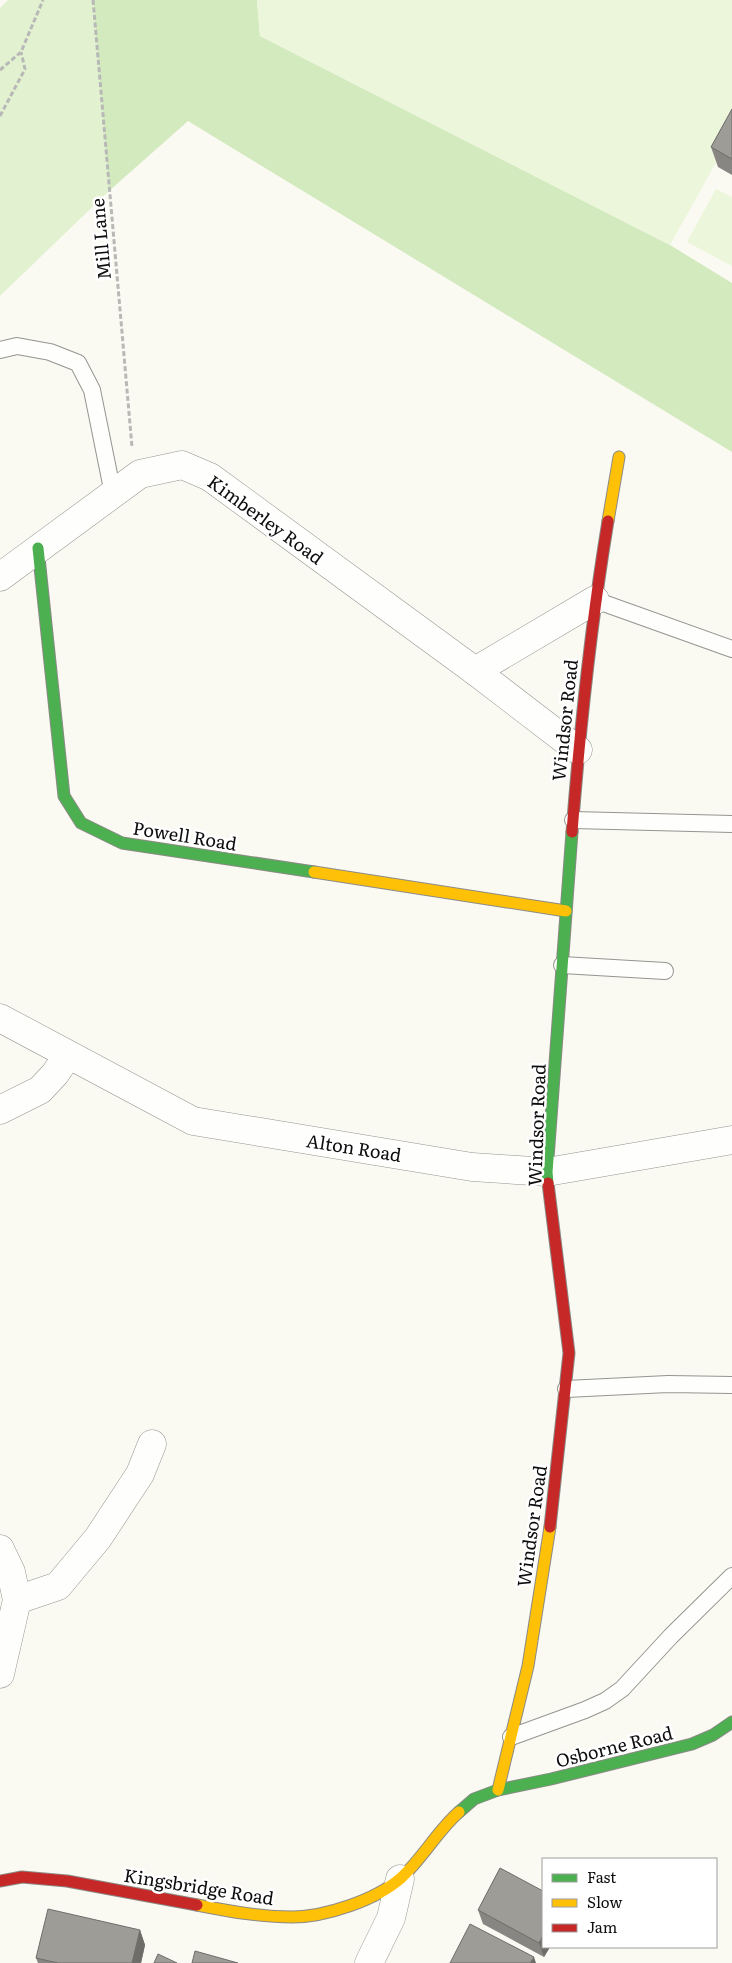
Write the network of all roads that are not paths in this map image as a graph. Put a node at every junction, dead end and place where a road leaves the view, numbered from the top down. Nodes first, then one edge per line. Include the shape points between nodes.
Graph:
1 (0, 350) edge
2 (619, 458) dead end
3 (112, 494) junction
4 (38, 548) junction
5 (0, 577) edge
6 (595, 600) junction
7 (732, 649) edge
8 (474, 671) junction
9 (578, 750) junction
10 (573, 820) junction
11 (732, 824) edge
12 (566, 910) junction
13 (562, 965) junction
14 (665, 971) dead end
15 (0, 1018) edge
16 (68, 1055) junction
17 (0, 1110) edge
18 (732, 1140) edge
19 (548, 1172) junction
20 (732, 1385) edge
21 (566, 1389) junction
22 (152, 1444) dead end
23 (0, 1549) edge
24 (732, 1576) edge
25 (17, 1600) junction
26 (0, 1674) edge
27 (732, 1722) edge
28 (511, 1737) junction
29 (498, 1790) junction
30 (400, 1879) junction
31 (0, 1880) edge
32 (369, 1963) edge

1 - 3 lane via 17,346 42,350 78,364 92,390
2 - 6 street, Windsor Road
3 - 4 street, Kimberley Road
3 - 8 street, Kimberley Road via 140,474 182,465 210,477
4 - 5 street, Kimberley Road
4 - 12 street, Powell Road via 64,796 81,823 122,843
6 - 7 lane
6 - 8 street
6 - 9 street, Windsor Road
8 - 9 street, Kimberley Road
9 - 10 street, Windsor Road
10 - 11 lane
10 - 12 street, Windsor Road
12 - 13 street, Windsor Road
13 - 14 lane
13 - 19 street, Windsor Road
15 - 16 street, Alton Road
16 - 17 street via 40,1090
16 - 19 street, Alton Road via 193,1121 472,1167
18 - 19 street, Alton Road
19 - 21 street, Windsor Road via 569,1353
20 - 21 lane via 668,1384
21 - 28 street, Windsor Road via 548,1544 528,1666
22 - 25 street via 140,1474 98,1538 58,1586
23 - 25 street via 11,1572
24 - 28 lane via 622,1689 585,1710
25 - 26 street
27 - 29 street, Osborne Road via 692,1744
28 - 29 street, Windsor Road
29 - 30 street, Kingsbridge Road via 474,1799 456,1814
30 - 31 street, Kingsbridge Road via 371,1898 335,1910 293,1918 244,1914 67,1881 22,1877
30 - 32 street via 390,1918

